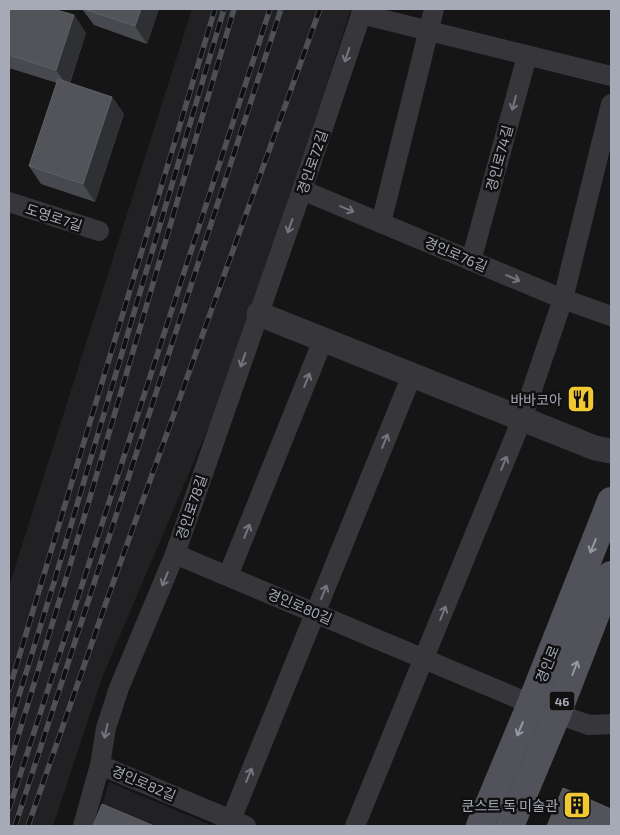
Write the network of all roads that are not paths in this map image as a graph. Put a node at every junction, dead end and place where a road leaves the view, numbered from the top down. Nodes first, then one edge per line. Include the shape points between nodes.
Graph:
1 (434, 9) edge
2 (362, 11) edge
3 (429, 31) junction
4 (527, 56) junction
5 (611, 76) edge
6 (611, 104) edge
7 (302, 190) junction
8 (9, 202) edge
9 (381, 223) junction
10 (99, 231) dead end
11 (472, 261) junction
12 (563, 299) junction
13 (259, 314) junction
14 (611, 316) edge
15 (323, 340) junction
16 (412, 375) junction
17 (522, 419) junction
18 (611, 450) edge
19 (611, 501) edge
20 (175, 554) junction
21 (611, 575) edge
22 (228, 576) junction
23 (315, 612) junction
24 (424, 658) junction
25 (531, 704) junction
26 (557, 714) junction
27 (611, 724) edge
28 (100, 765) junction
29 (239, 823) edge
30 (83, 826) edge
31 (356, 826) edge
32 (480, 826) edge
33 (510, 826) edge

1 - 3 street
2 - 3 street
2 -> 7 street, 경인로72길
3 - 4 street
3 - 9 street
4 - 5 street
4 -> 11 street, 경인로74길
6 - 12 street
7 -> 9 street, 경인로76길
7 -> 13 street, 경인로72길
8 - 10 street, 도영로7길
9 - 11 street, 경인로76길
11 -> 12 street, 경인로76길
12 - 14 street, 경인로76길
12 - 17 street
13 - 15 street
13 -> 20 street, 경인로78길
15 - 16 street
22 -> 15 street
16 - 17 street
23 -> 16 street
17 - 18 street via 595,448
24 -> 17 street
19 -> 25 main road, 경인로
20 - 22 street, 경인로80길
20 -> 28 street, 경인로78길 via 119,688 106,728
26 -> 21 main road, 경인로 / 46
22 - 23 street, 경인로80길
23 - 24 street, 경인로80길
29 -> 23 street
24 - 25 street, 경인로80길
24 - 31 street
25 -> 32 main road, 경인로
26 - 27 street via 589,725
26 - 33 main road, 경인로 / 46
28 - 29 street, 경인로82길
28 - 30 street, 경인로82길

